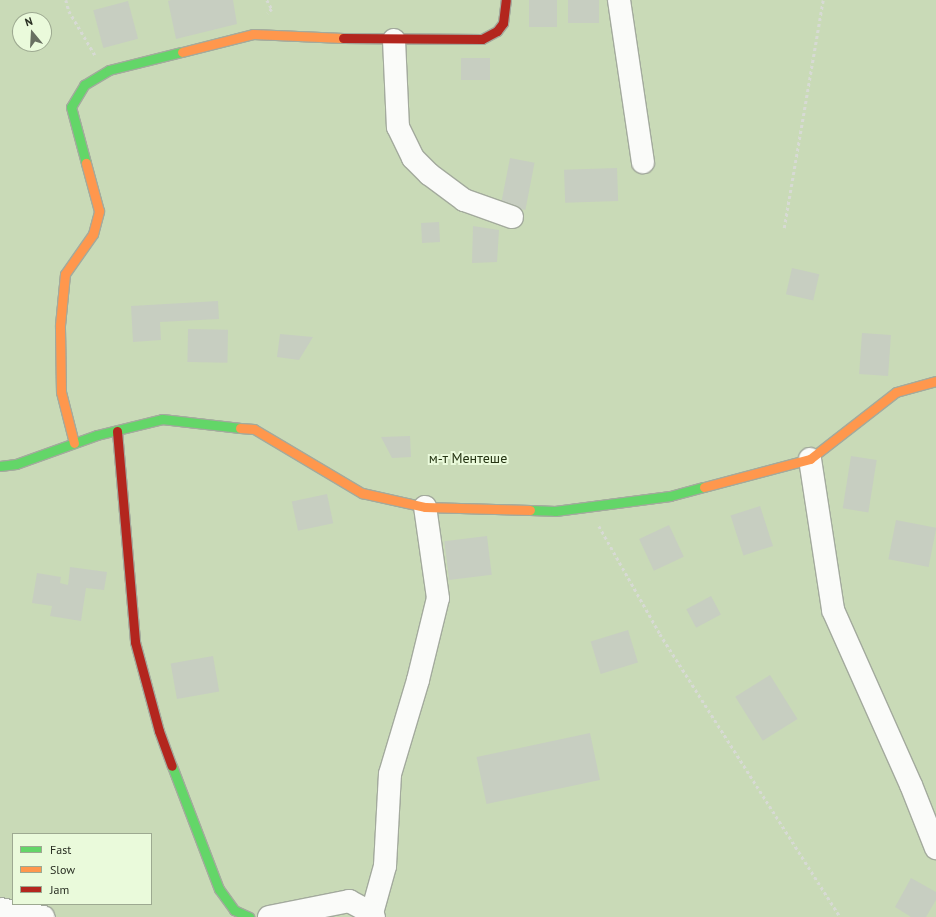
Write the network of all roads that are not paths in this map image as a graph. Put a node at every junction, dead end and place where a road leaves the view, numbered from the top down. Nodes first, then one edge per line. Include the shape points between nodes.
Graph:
1 (506, 0) edge
2 (620, 0) edge
3 (394, 40) junction
4 (643, 162) dead end
5 (512, 217) dead end
6 (936, 380) edge
7 (117, 431) junction
8 (74, 443) junction
9 (810, 459) junction
10 (0, 466) edge
11 (425, 507) junction
12 (936, 848) edge
13 (0, 909) edge
14 (373, 915) edge
15 (43, 917) edge
16 (249, 917) edge
17 (269, 917) edge

1 - 3 street via 502,24 498,31 482,39
2 - 4 street
3 - 5 street via 398,127 412,158 464,200
3 - 8 street via 253,34 109,70 84,85 71,107 99,211 93,234 65,274 64,282 60,325 61,392
6 - 9 street via 896,392
7 - 8 street
7 - 11 street via 162,419 254,429 362,493
7 - 16 street via 135,642 159,731 219,889 234,910
8 - 10 street via 16,464
9 - 11 street via 670,496 556,511
9 - 12 street via 833,610 911,785
11 - 14 street via 438,598 418,680 390,774 385,866
13 - 15 street
14 - 17 street via 349,901

